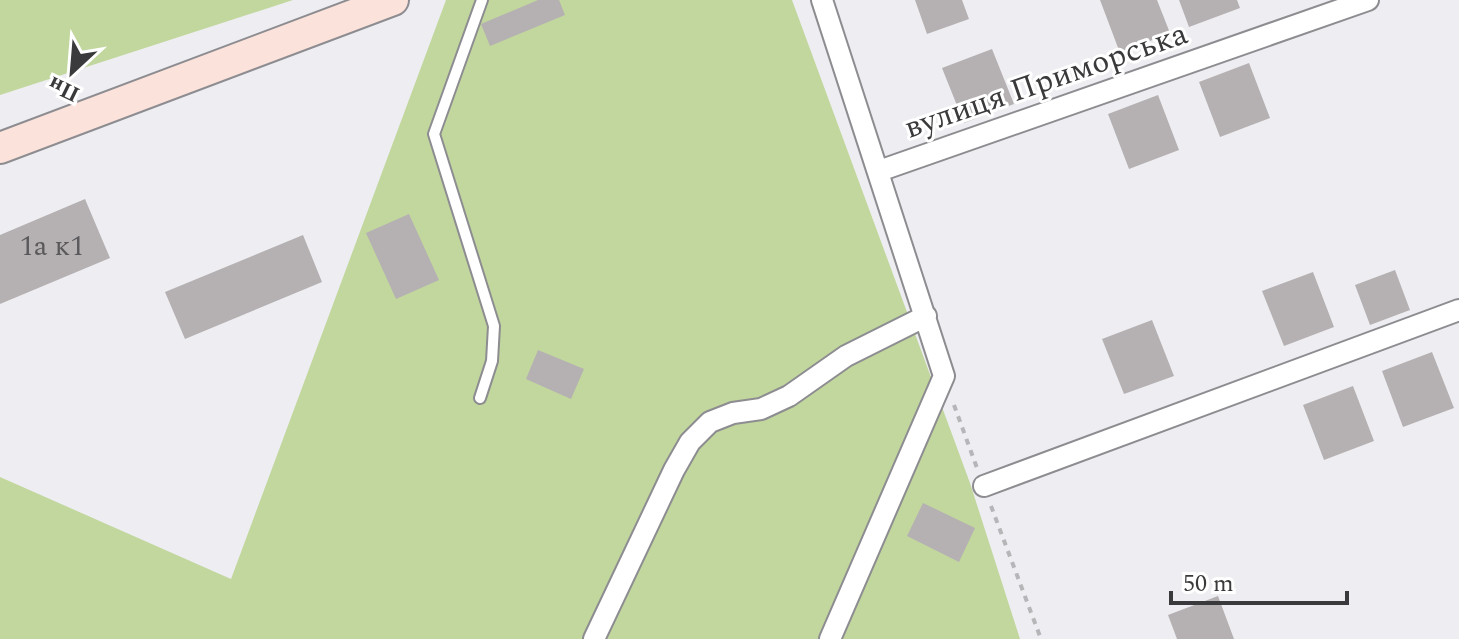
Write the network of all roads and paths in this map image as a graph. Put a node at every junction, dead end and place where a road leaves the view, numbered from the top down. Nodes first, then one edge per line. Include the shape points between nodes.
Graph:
1 (393, 0) edge
2 (482, 0) edge
3 (822, 0) edge
4 (1368, 0) edge
5 (0, 148) edge
6 (879, 171) junction
7 (1459, 310) edge
8 (926, 316) junction
9 (480, 398) dead end
10 (984, 486) dead end
11 (594, 639) edge
12 (830, 639) edge

1 - 5 street
2 - 9 lane via 434,134 494,326 492,361
3 - 6 street
4 - 6 street, вулиця Приморська
6 - 8 street
7 - 10 street
8 - 11 street via 846,356 789,396 710,422 674,470
8 - 12 street via 944,376

